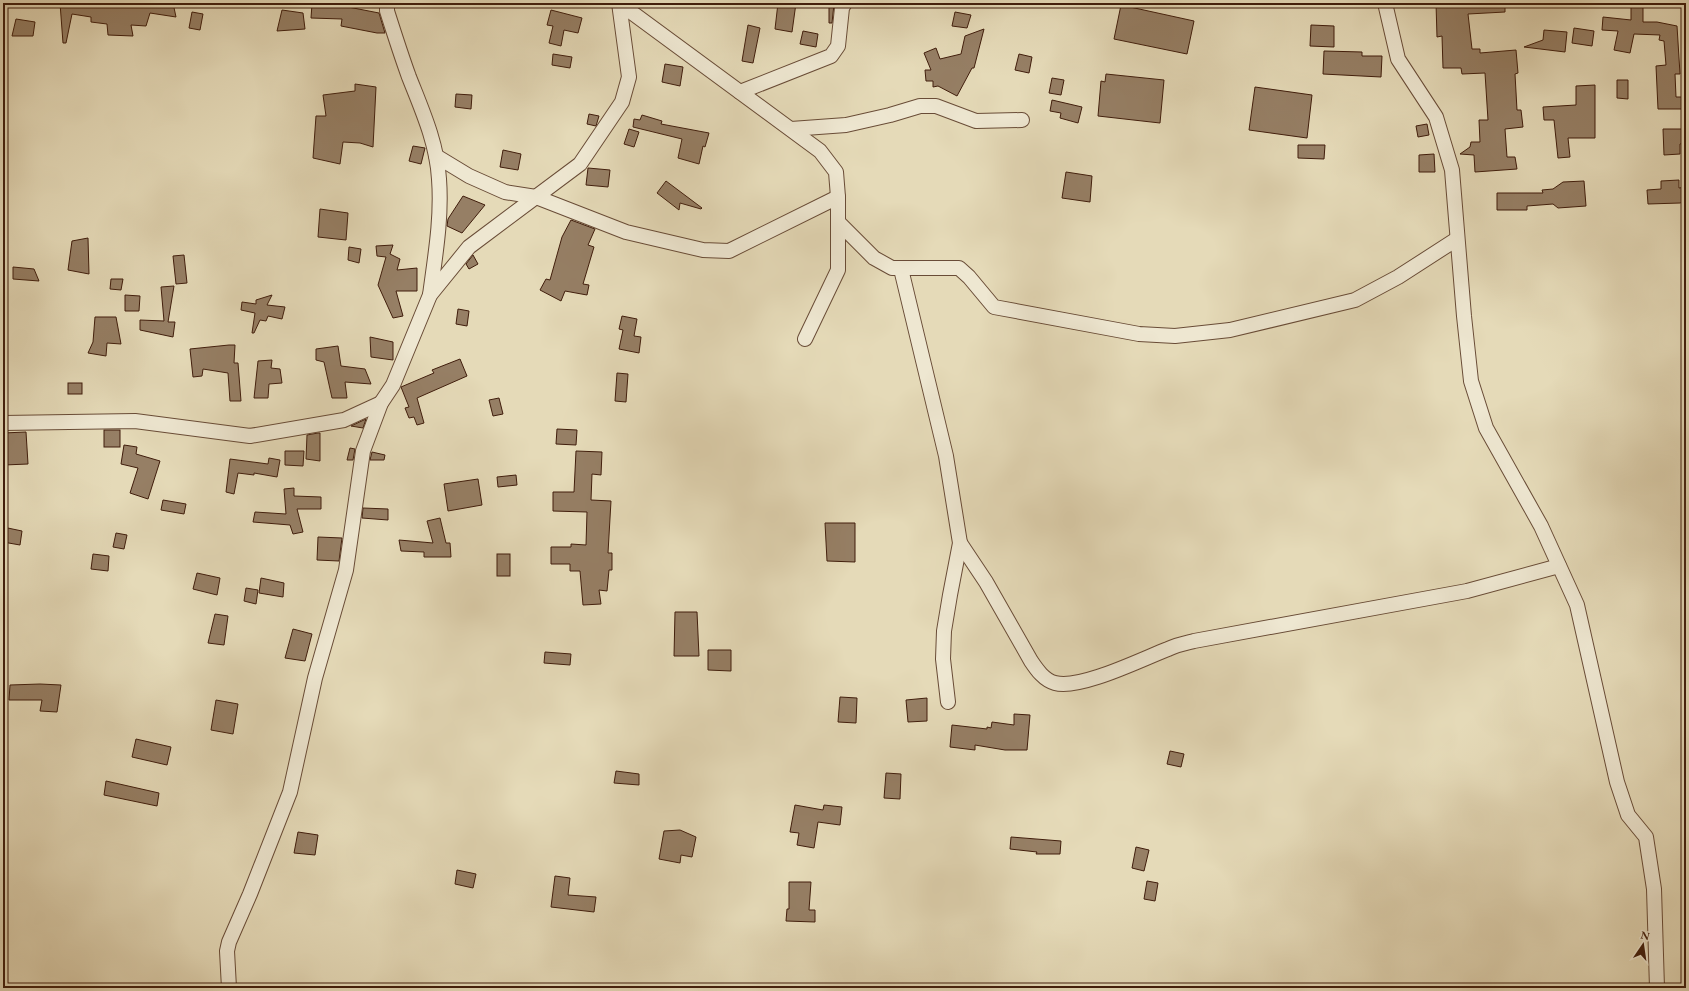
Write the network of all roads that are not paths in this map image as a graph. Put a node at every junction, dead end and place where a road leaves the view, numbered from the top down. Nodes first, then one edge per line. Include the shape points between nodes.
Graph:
1 (387, 3) edge
2 (619, 3) edge
3 (845, 3) edge
4 (1385, 3) edge
5 (740, 92) junction
6 (1022, 120) dead end
7 (790, 129) junction
8 (436, 156) junction
9 (536, 197) junction
10 (838, 197) junction
11 (838, 222) junction
12 (1458, 239) junction
13 (901, 269) junction
14 (430, 295) junction
15 (805, 340) dead end
16 (381, 403) junction
17 (3, 423) edge
18 (960, 543) junction
19 (1559, 566) junction
20 (948, 702) dead end
21 (229, 988) edge
22 (1657, 988) edge

1 - 8 street via 389,18 431,134
2 - 5 street
2 - 9 street via 629,77 622,102 580,164
3 - 5 street via 842,8 838,46 831,56
4 - 12 street via 1398,59 1436,117 1452,170
5 - 7 street
6 - 7 street via 976,121 936,106 920,106 846,125
7 - 10 street via 820,151 836,172
8 - 9 street via 469,176 504,192
8 - 14 street via 440,180 439,221
9 - 10 street via 626,232 703,250 729,251
9 - 14 street via 469,248
10 - 11 street
11 - 13 street via 874,258 892,268
11 - 15 street via 838,270
12 - 13 street via 1398,277 1355,300 1230,330 1176,336 1139,334 994,308 959,268
12 - 19 street via 1471,373 1486,428 1541,526
13 - 18 street via 946,456
14 - 16 street via 399,372
16 - 17 street via 344,420 250,436 135,421
16 - 21 street via 363,451 346,570 315,678 290,792 229,942
18 - 19 street via 1040,673 1045,679 1067,684 1085,682 1194,641 1467,591
18 - 20 street via 944,631 943,659
19 - 22 street via 1577,605 1619,788 1628,815 1646,838 1654,889

